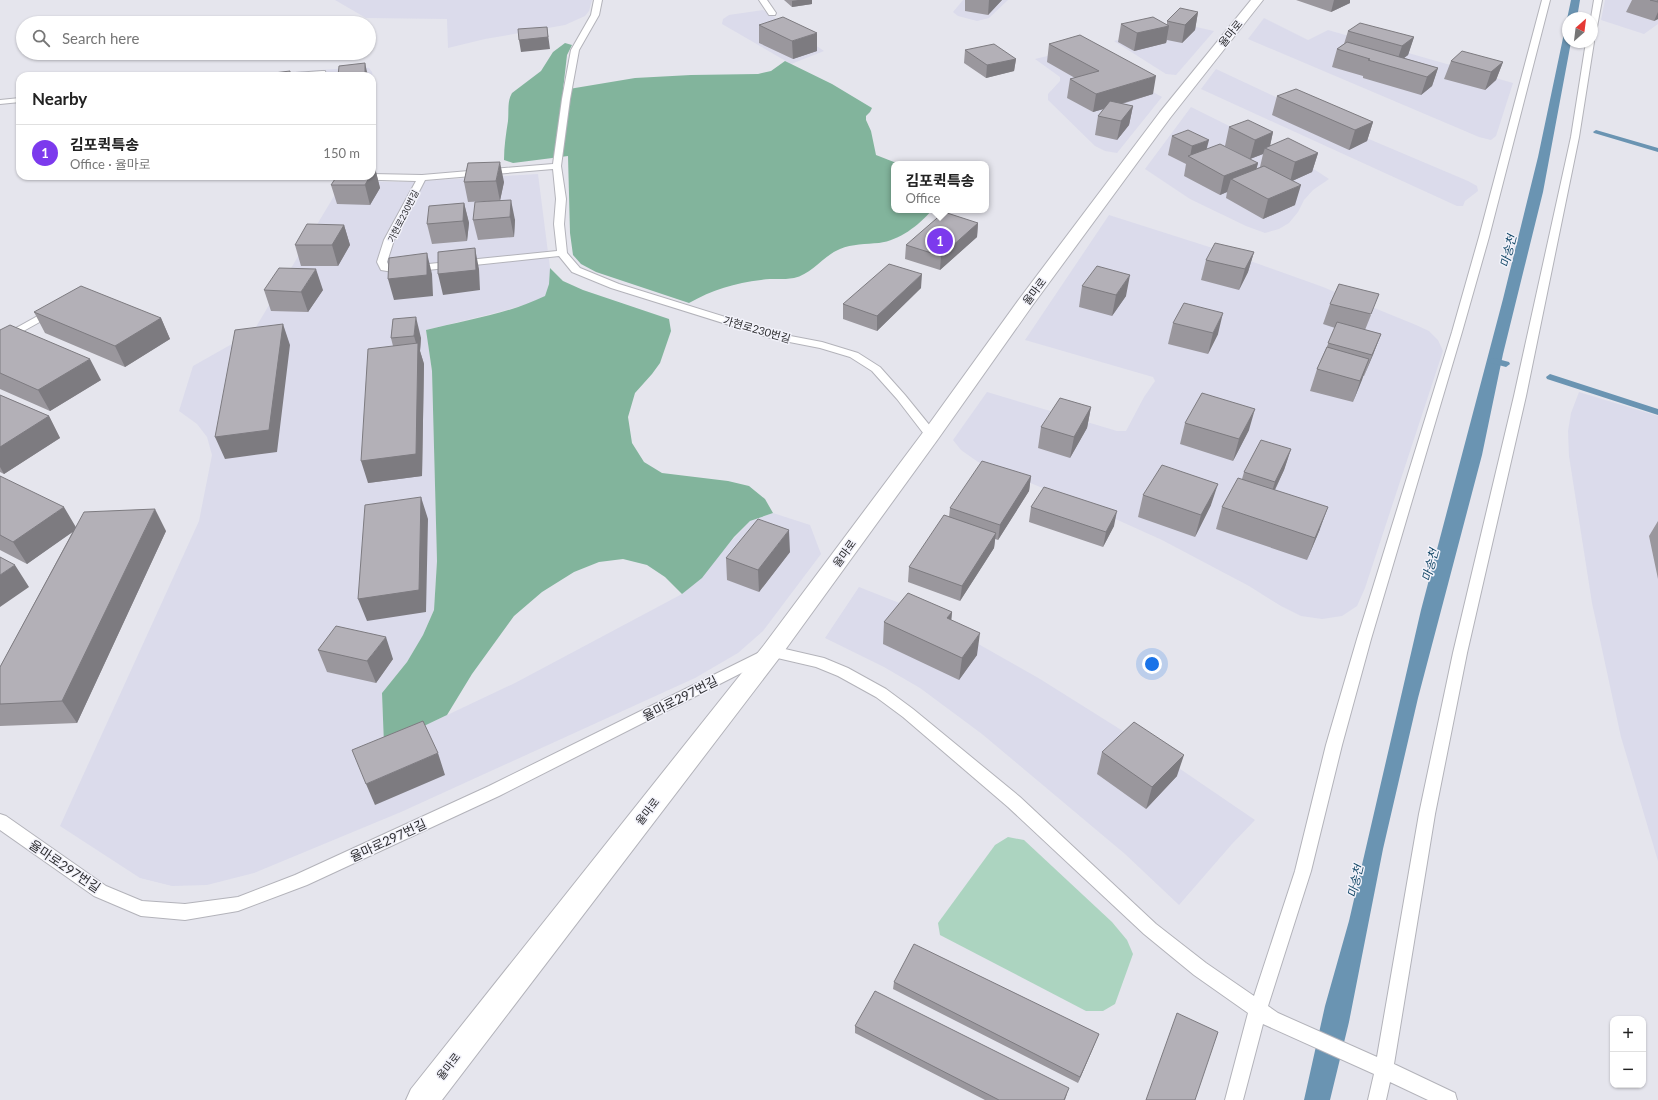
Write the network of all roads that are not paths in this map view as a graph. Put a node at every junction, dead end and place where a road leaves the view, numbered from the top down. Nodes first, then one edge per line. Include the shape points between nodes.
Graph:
1 (598, 0) edge
2 (763, 0) edge
3 (1257, 0) edge
4 (1546, 0) edge
5 (1598, 0) edge
6 (1596, 12) edge
7 (772, 13) dead end
8 (1589, 48) edge
9 (16, 100) edge
10 (0, 102) edge
11 (557, 166) junction
12 (376, 177) edge
13 (422, 178) junction
14 (562, 252) junction
15 (62, 306) edge
16 (0, 341) edge
17 (931, 436) junction
18 (772, 651) junction
19 (0, 821) edge
20 (1265, 1015) junction
21 (1384, 1069) junction
22 (422, 1100) edge
23 (1234, 1100) edge
24 (1377, 1100) edge
25 (1448, 1100) edge

1 - 11 lane via 595,15 575,50
2 - 7 lane
3 - 17 street, 율마로 via 1165,115 1026,302
4 - 20 lane via 1461,318 1334,745
5 - 6 lane
8 - 21 lane via 1575,137 1428,807
9 - 10 lane
11 - 13 lane, 가현로230번길
11 - 14 lane via 561,199 559,224
12 - 13 lane, 가현로230번길
13 - 14 lane, 가현로230번길 via 389,240 382,262 386,268 399,270
14 - 17 lane, 가현로230번길 via 576,270 615,286 778,337 822,345 854,355 876,369
15 - 16 lane
17 - 18 street, 율마로
18 - 19 lane, 율마로297번길 via 494,791 301,880 238,904 185,912 140,908 100,891
18 - 20 lane via 819,662 881,693 1014,802 1150,929 1200,969
18 - 22 street, 율마로
20 - 21 lane
20 - 23 lane
21 - 24 lane
21 - 25 lane

